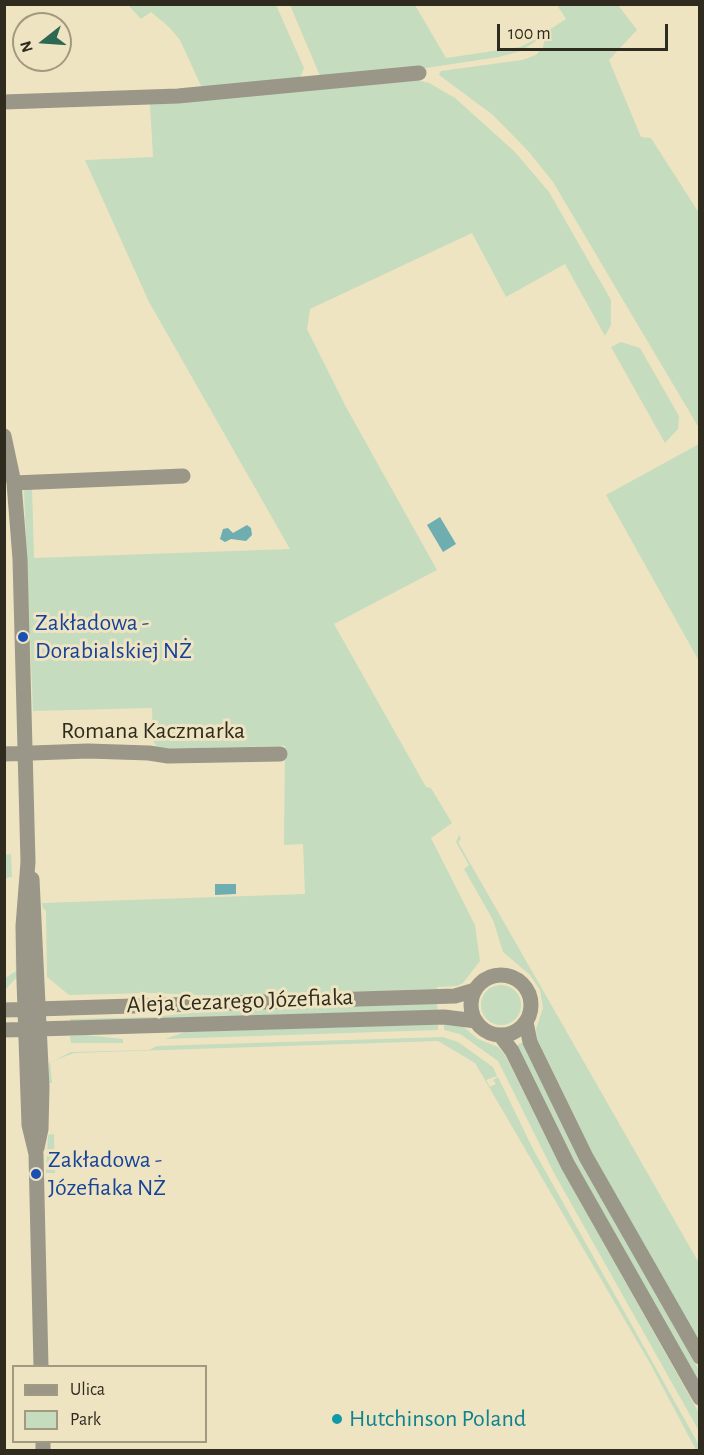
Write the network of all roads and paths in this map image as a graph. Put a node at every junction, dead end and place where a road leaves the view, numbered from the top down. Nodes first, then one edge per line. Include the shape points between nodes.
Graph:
1 (419, 73) dead end
2 (4, 102) edge
3 (4, 436) edge
4 (183, 476) dead end
5 (14, 483) junction
6 (26, 753) junction
7 (4, 754) edge
8 (280, 754) dead end
9 (475, 990) junction
10 (32, 1009) junction
11 (4, 1010) edge
12 (476, 1021) junction
13 (526, 1022) junction
14 (4, 1030) edge
15 (33, 1030) junction
16 (500, 1035) junction
17 (699, 1357) edge
18 (41, 1365) edge
19 (699, 1398) edge

1 - 2 street via 187,96
3 - 5 street
4 - 5 street
5 - 6 street via 19,522
6 - 7 street, Romana Kaczmarka
6 - 8 street, Romana Kaczmarka
6 - 10 street via 28,862 35,909
9 - 10 street, Aleja Cezarego Józefiaka via 455,996
9 - 12 street via 471,1004
9 - 13 street via 490,977 513,977 530,995
10 - 11 street, Aleja Cezarego Józefiaka
10 - 15 street
12 - 15 street, Aleja Cezarego Józefiaka via 459,1017
12 - 16 street via 488,1032
13 - 16 street via 518,1030
13 - 17 street via 530,1042 586,1157
14 - 15 street, Aleja Cezarego Józefiaka
15 - 18 street via 42,1119 36,1154
16 - 19 street

